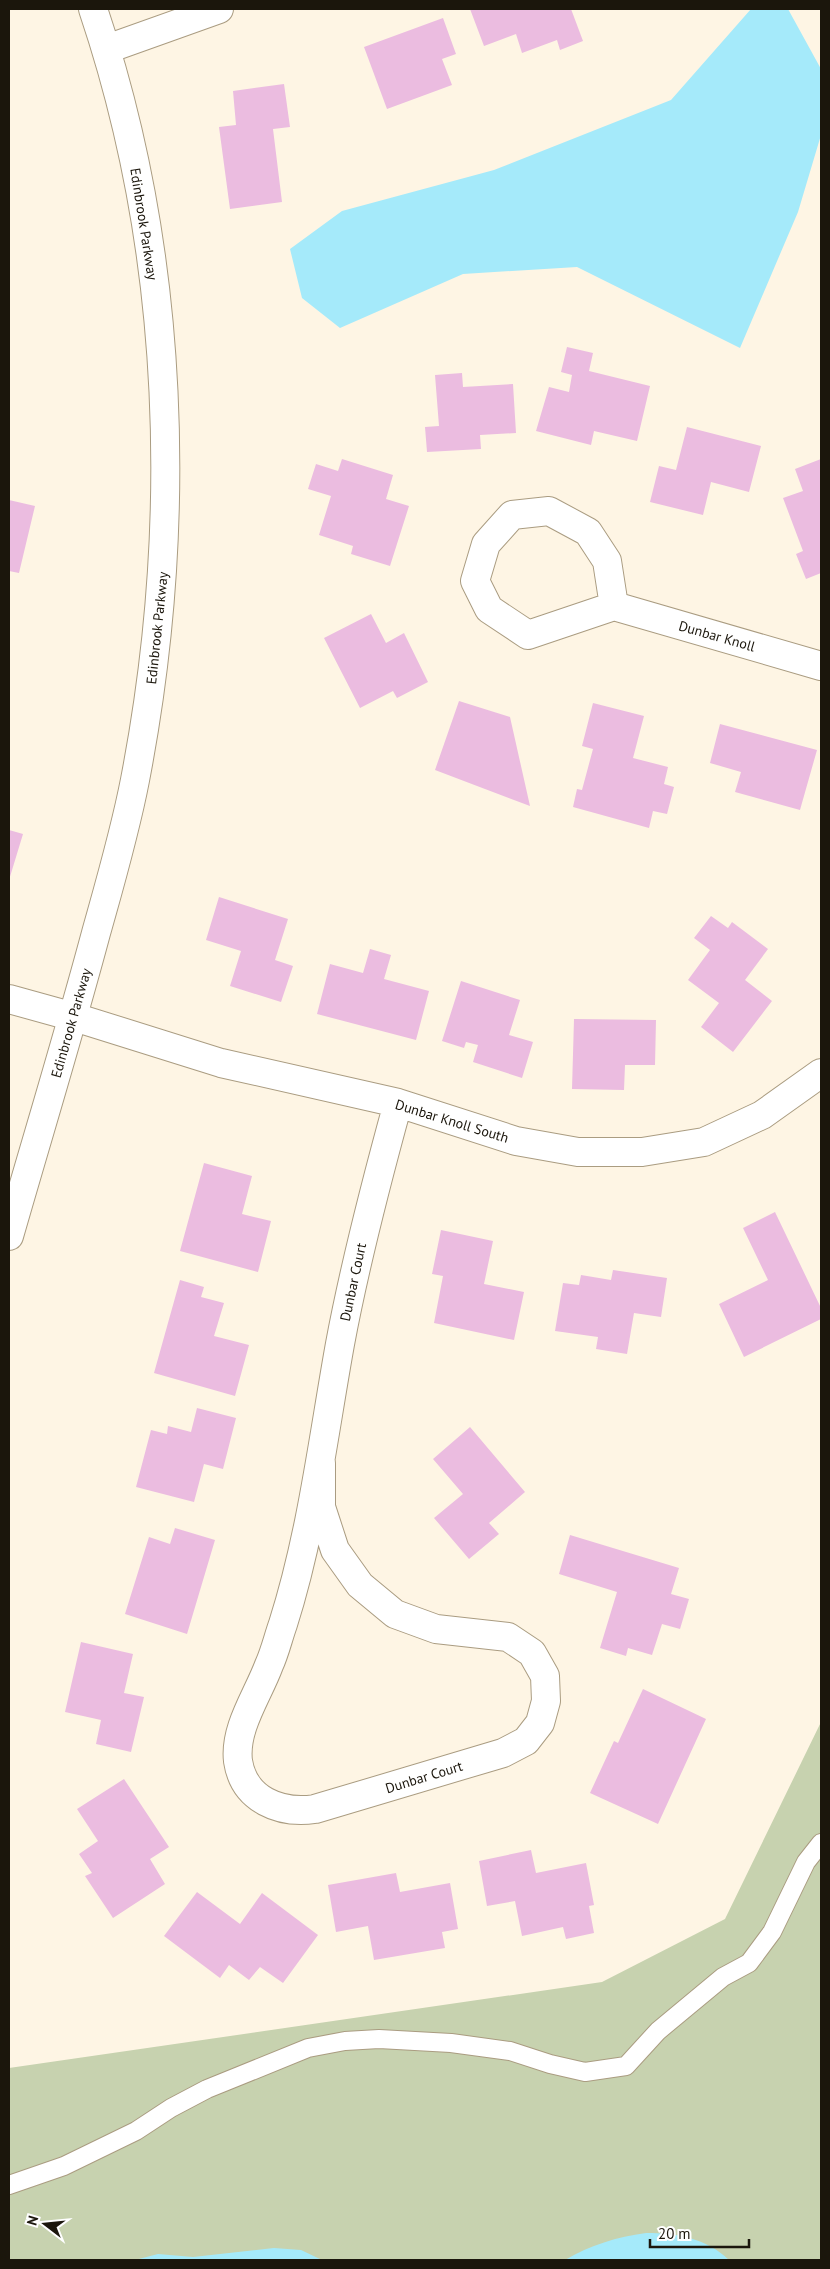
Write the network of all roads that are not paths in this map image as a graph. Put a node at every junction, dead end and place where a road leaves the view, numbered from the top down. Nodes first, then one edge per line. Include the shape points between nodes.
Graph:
1 (93, 9) edge
2 (219, 9) edge
3 (107, 49) junction
4 (614, 606) junction
5 (821, 666) edge
6 (9, 999) edge
7 (74, 1017) junction
8 (821, 1073) edge
9 (398, 1104) junction
10 (9, 1236) edge
11 (321, 1463) junction
12 (821, 1843) edge
13 (9, 2185) edge

1 - 3 street, Edinbrook Parkway
2 - 3 street
3 - 7 street, Edinbrook Parkway via 147,230 160,336 166,439 163,573 154,668 134,783
4 - 4 street via 528,635 489,608 475,581 486,544 512,515 549,511 588,532 593,539 607,561
4 - 5 street, Dunbar Knoll
6 - 7 street, Dunbar Knoll South
7 - 9 street, Dunbar Knoll South via 221,1063
7 - 10 street, Edinbrook Parkway
8 - 9 street, Dunbar Knoll South via 762,1116 704,1142 642,1152 578,1152 525,1142
9 - 11 street, Dunbar Court via 366,1221 340,1343
11 - 11 street, Dunbar Court via 321,1507 335,1550 360,1585 395,1614 436,1629 508,1637 532,1653 545,1676 546,1701 540,1723 526,1741 503,1753 300,1812 280,1809 253,1792 242,1776 238,1760 239,1742 291,1600
12 - 13 lane via 806,1862 772,1932 749,1962 723,1976 658,2031 626,2066 585,2072 510,2052 451,2043 379,2039 308,2048 207,2089 136,2131 64,2166

